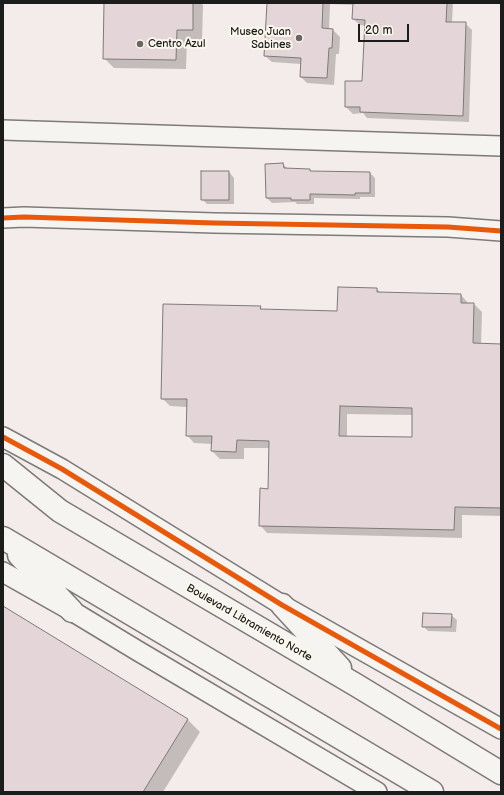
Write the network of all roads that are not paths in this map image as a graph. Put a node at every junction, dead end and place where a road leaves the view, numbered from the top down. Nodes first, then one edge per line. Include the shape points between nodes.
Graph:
1 (3, 130) edge
2 (501, 146) edge
3 (24, 217) junction
4 (3, 218) edge
5 (3, 228) edge
6 (501, 231) edge
7 (3, 437) edge
8 (3, 465) edge
9 (3, 538) edge
10 (3, 572) edge
11 (282, 605) junction
12 (72, 611) junction
13 (356, 685) junction
14 (501, 729) edge
15 (501, 773) edge
16 (377, 792) edge
17 (432, 792) edge

1 - 2 street
3 - 4 street
3 - 5 street
3 - 6 street via 448,227
7 - 11 street via 62,470
8 - 13 highway, Boulevard Libramiento Norte via 60,511
9 - 12 highway
9 - 17 highway
10 - 12 street
11 - 13 highway
11 - 14 street
12 - 16 street
13 - 15 highway, Boulevard Libramiento Norte

